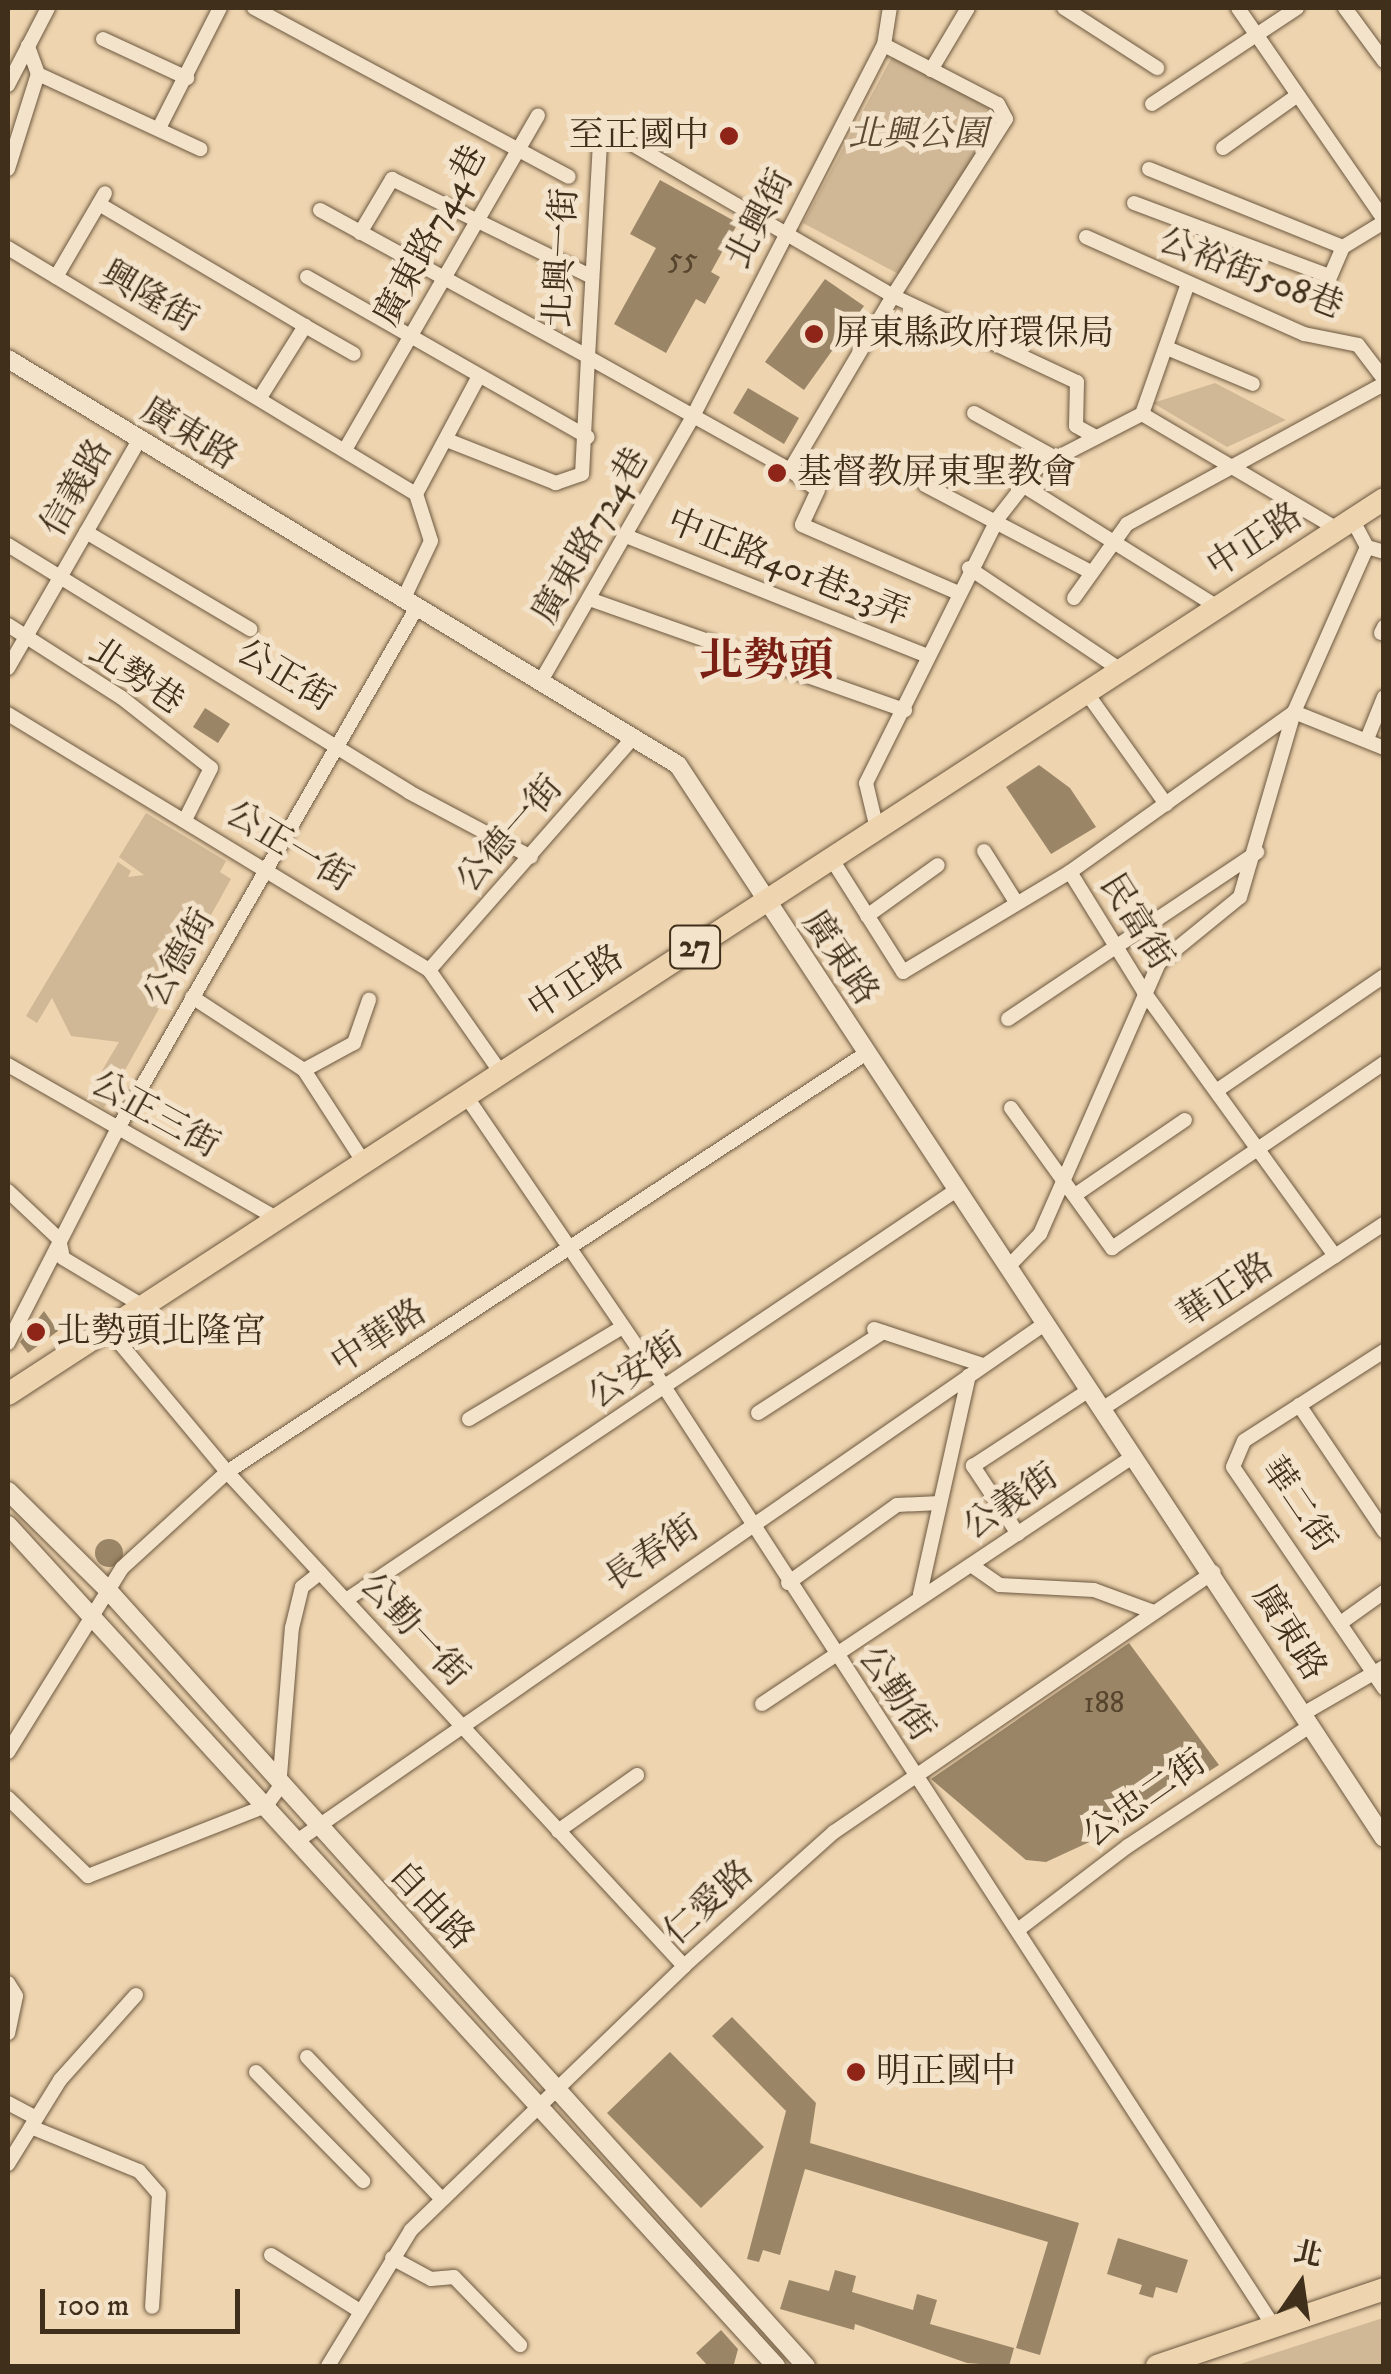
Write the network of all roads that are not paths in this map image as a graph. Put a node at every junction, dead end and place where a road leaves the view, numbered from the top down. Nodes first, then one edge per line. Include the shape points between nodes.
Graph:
1 (48, 8) edge
2 (220, 8) edge
3 (254, 8) edge
4 (890, 8) edge
5 (968, 8) edge
6 (1064, 8) edge
7 (1238, 8) edge
8 (1296, 8) edge
9 (1345, 8) edge
10 (1256, 34) junction
11 (103, 39) dead end
12 (28, 46) junction
13 (884, 46) junction
14 (14, 59) edge
15 (1384, 61) edge
16 (1157, 68) dead end
17 (931, 70) junction
18 (38, 74) junction
19 (187, 78) junction
20 (8, 85) edge
21 (1296, 97) junction
22 (1152, 104) dead end
23 (538, 116) dead end
24 (159, 128) junction
25 (1223, 148) dead end
26 (200, 150) dead end
27 (516, 153) junction
28 (1150, 168) dead end
29 (8, 170) edge
30 (569, 177) dead end
31 (1134, 203) dead end
32 (320, 210) dead end
33 (1384, 221) edge
34 (477, 222) junction
35 (360, 233) junction
36 (786, 234) junction
37 (1086, 237) dead end
38 (1343, 247) junction
39 (8, 248) edge
40 (588, 276) junction
41 (1328, 276) junction
42 (56, 277) junction
43 (307, 277) dead end
44 (448, 280) junction
45 (1187, 286) junction
46 (893, 296) junction
47 (1321, 298) dead end
48 (304, 326) junction
49 (410, 339) junction
50 (1166, 348) junction
51 (354, 354) dead end
52 (588, 357) junction
53 (8, 359) edge
54 (478, 378) junction
55 (1384, 381) edge
56 (1253, 384) dead end
57 (260, 396) junction
58 (974, 413) dead end
59 (1142, 414) junction
60 (691, 420) junction
61 (588, 437) junction
62 (1096, 437) junction
63 (447, 440) junction
64 (138, 442) junction
65 (346, 448) junction
66 (1056, 458) junction
67 (1233, 468) junction
68 (790, 470) junction
69 (925, 485) dead end
70 (1024, 486) junction
71 (416, 494) junction
72 (1384, 499) edge
73 (998, 518) junction
74 (1345, 524) junction
75 (86, 532) junction
76 (626, 536) junction
77 (1109, 539) junction
78 (8, 545) edge
79 (1367, 547) junction
80 (1384, 552) edge
81 (969, 568) junction
82 (1089, 571) junction
83 (61, 575) junction
84 (956, 592) junction
85 (1074, 598) dead end
86 (592, 600) junction
87 (410, 605) junction
88 (1218, 607) junction
89 (8, 625) edge
90 (250, 630) dead end
91 (24, 640) junction
92 (927, 656) junction
93 (8, 668) edge
94 (1121, 670) junction
95 (541, 681) junction
96 (1086, 692) junction
97 (1384, 697) edge
98 (905, 710) junction
99 (1294, 712) junction
100 (8, 714) edge
101 (634, 736) junction
102 (1367, 739) junction
103 (336, 742) junction
104 (1384, 748) edge
105 (1166, 804) junction
106 (185, 820) junction
107 (877, 828) junction
108 (984, 851) dead end
109 (1258, 852) junction
110 (532, 856) junction
111 (831, 858) junction
112 (938, 865) dead end
113 (267, 867) junction
114 (1070, 872) junction
115 (764, 902) junction
116 (1016, 902) junction
117 (867, 916) junction
118 (1118, 948) junction
119 (428, 970) junction
120 (1384, 976) edge
121 (1144, 992) junction
122 (192, 997) junction
123 (369, 1000) dead end
124 (1008, 1019) dead end
125 (865, 1054) junction
126 (1384, 1063) edge
127 (8, 1065) edge
128 (304, 1070) junction
129 (502, 1073) junction
130 (1219, 1089) junction
131 (466, 1096) junction
132 (1010, 1108) dead end
133 (1185, 1120) dead end
134 (118, 1128) junction
135 (1262, 1151) junction
136 (361, 1158) junction
137 (1060, 1178) junction
138 (958, 1190) junction
139 (8, 1191) edge
140 (1074, 1195) junction
141 (273, 1216) junction
142 (1384, 1224) edge
143 (59, 1240) junction
144 (570, 1248) junction
145 (1335, 1256) junction
146 (1009, 1266) junction
147 (144, 1306) junction
148 (1046, 1323) junction
149 (623, 1327) junction
150 (108, 1329) junction
151 (8, 1343) edge
152 (1384, 1351) edge
153 (984, 1365) junction
154 (970, 1375) junction
155 (664, 1388) junction
156 (1089, 1390) junction
157 (8, 1394) edge
158 (1300, 1405) junction
159 (1102, 1409) junction
160 (758, 1414) dead end
161 (469, 1420) dead end
162 (1133, 1457) junction
163 (227, 1472) junction
164 (8, 1491) edge
165 (940, 1503) junction
166 (751, 1523) junction
167 (8, 1525) edge
168 (1384, 1531) edge
169 (1018, 1534) junction
170 (971, 1565) junction
171 (320, 1572) junction
172 (1214, 1572) junction
173 (788, 1583) junction
174 (107, 1588) junction
175 (1384, 1592) edge
176 (920, 1594) junction
177 (346, 1600) junction
178 (1151, 1611) junction
179 (97, 1616) junction
180 (1342, 1622) junction
181 (834, 1657) junction
182 (1377, 1668) edge
183 (1384, 1688) edge
184 (762, 1704) dead end
185 (1306, 1720) junction
186 (459, 1723) junction
187 (8, 1752) edge
188 (913, 1774) junction
189 (637, 1775) dead end
190 (279, 1788) junction
191 (8, 1798) edge
192 (266, 1806) junction
193 (314, 1826) junction
194 (558, 1831) junction
195 (1384, 1838) edge
196 (297, 1840) junction
197 (1019, 1929) junction
198 (684, 1966) junction
199 (11, 1985) edge
200 (136, 1995) dead end
201 (8, 2033) edge
202 (307, 2057) dead end
203 (256, 2072) dead end
204 (550, 2087) junction
205 (534, 2102) junction
206 (8, 2103) edge
207 (33, 2122) junction
208 (8, 2164) edge
209 (363, 2181) dead end
210 (440, 2197) junction
211 (271, 2255) dead end
212 (392, 2258) junction
213 (1384, 2289) edge
214 (152, 2306) dead end
215 (360, 2311) junction
216 (1274, 2327) junction
217 (520, 2345) dead end
218 (328, 2366) edge
219 (776, 2366) edge
220 (806, 2366) edge
221 (1157, 2366) edge

1 - 12 street
2 - 19 street
3 - 27 street, 廣東路744巷
4 - 13 street, 北興街
5 - 17 street
6 - 16 street
7 - 10 street
8 - 10 street
9 - 15 street
10 - 21 street
10 - 22 street
11 - 19 street
12 - 14 street
12 - 18 street
13 - 17 street
13 - 36 street, 北興街
14 - 20 street
17 - 46 street via 998,104 1006,119
18 - 24 street
18 - 29 street
19 - 24 street
21 - 25 street
21 - 33 street
23 - 27 street
24 - 26 street
27 - 30 street
27 - 34 street, 廣東路744巷
28 - 38 street
31 - 41 street
32 - 35 street
33 - 38 street
34 - 35 street via 392,179
34 - 40 street
34 - 44 street, 廣東路744巷
35 - 44 street
36 - 40 street, 北興一街 via 602,126
36 - 46 street, 北興一街
36 - 60 street, 北興街
37 - 45 street, 公裕街508巷
38 - 41 street
39 - 42 street, 興隆街
40 - 52 street, 北興一街
41 - 47 street
42 - 48 street via 102,198
42 - 57 street, 興隆街
43 - 49 street
44 - 49 street, 廣東路744巷
44 - 52 street
45 - 50 street
45 - 55 street, 公裕街508巷 via 1304,334 1358,345
46 - 62 street, 北興一街 via 1077,382 1074,418
46 - 68 street
48 - 51 street
48 - 57 street
49 - 54 street
49 - 65 street, 廣東路744巷
50 - 56 street
50 - 59 street
52 - 60 street, 北興一街
52 - 61 street
53 - 64 street, 廣東路
54 - 61 street
54 - 63 street
55 - 67 street
57 - 65 street
58 - 66 street
59 - 62 street
59 - 67 street
60 - 68 street, 北興一街
60 - 76 street, 廣東路724巷
61 - 63 street via 582,474 556,483
62 - 66 street
63 - 71 street
64 - 75 street, 信義路
64 - 87 street, 廣東路
65 - 71 street
66 - 70 street
67 - 74 street
67 - 77 street
68 - 84 street via 818,490 802,525
69 - 73 street
70 - 73 street
70 - 77 street
71 - 87 street via 430,541
72 - 74 main road, 中正路 / 27
73 - 81 street
73 - 82 street
74 - 79 street
74 - 88 main road, 中正路 / 27
75 - 83 street, 信義路
75 - 90 street
76 - 86 street, 廣東路724巷
76 - 92 street, 中正路401巷23弄
77 - 82 street
77 - 88 street
78 - 83 street, 公正街
79 - 80 street
79 - 99 street
81 - 84 street
81 - 94 street
82 - 85 street
83 - 91 street, 信義路
83 - 103 street, 公正街
84 - 92 street
86 - 95 street, 廣東路724巷
86 - 98 street
87 - 95 street, 廣東路
87 - 103 street, 公德街
88 - 94 main road, 中正路 / 27
89 - 91 street, 北勢巷
91 - 93 street, 信義路
91 - 106 street, 北勢巷 via 122,698 211,768
92 - 98 street
94 - 96 main road, 中正路 / 27
95 - 101 street, 廣東路
96 - 105 street
96 - 107 main road, 中正路 / 27
97 - 102 street
98 - 107 street via 866,783
99 - 102 street
99 - 105 street, 民富街
99 - 109 street
100 - 106 street, 公正一街
101 - 110 street, 公德一街
101 - 115 street, 廣東路 via 678,764
102 - 104 street
103 - 110 street, 公正街
103 - 113 street, 公德街
105 - 114 street, 民富街
106 - 113 street, 公正一街
107 - 111 main road, 中正路 / 27
108 - 116 street
109 - 118 street
109 - 121 street via 1240,897 1174,945
110 - 119 street, 公德一街
111 - 115 main road, 中正路 / 27
111 - 117 street
112 - 117 street
113 - 119 street, 公正一街
113 - 122 street, 公德街
114 - 116 street
114 - 118 street, 民富街
115 - 125 street, 廣東路
115 - 129 main road, 中正路 / 27
116 - 117 street via 903,972
118 - 121 street, 民富街
118 - 124 street
119 - 129 street, 公正一街
120 - 130 street
121 - 130 street, 民富街
121 - 137 street
122 - 128 street
122 - 134 street, 公德街
123 - 128 street via 354,1043
125 - 138 street, 廣東路
125 - 144 street, 中華路
126 - 135 street
127 - 134 street, 公正三街
128 - 136 street
129 - 131 main road, 中正路 / 27
130 - 135 street, 民富街
131 - 136 main road, 中正路 / 27
131 - 144 street, 公勤街
132 - 137 street
133 - 140 street
134 - 141 street, 公正三街
134 - 143 street, 公德街
135 - 140 street via 1112,1248
135 - 145 street, 民富街
136 - 141 main road, 中正路 / 27
137 - 140 street
137 - 146 street via 1040,1234
138 - 146 street, 廣東路
138 - 155 street, 公安街
139 - 143 street
141 - 147 main road, 中正路 / 27
142 - 145 street, 華正路
143 - 147 street via 63,1258
143 - 151 street, 公德街
144 - 149 street, 公勤街
144 - 163 street, 中華路
145 - 159 street, 華正路
146 - 148 street, 廣東路
147 - 150 main road, 中正路 / 27
148 - 153 street, 長春街
148 - 156 street, 廣東路
149 - 155 street, 公勤街
149 - 161 street
150 - 157 main road, 中正路 / 27
150 - 163 street, 公勤一街
152 - 158 street, 華二街
153 - 154 street, 長春街
153 - 160 street via 878,1331
154 - 165 street, 公義街
154 - 166 street, 長春街
155 - 166 street, 公勤街
155 - 177 street, 公安街
156 - 159 street, 廣東路
156 - 169 street via 974,1466
158 - 168 street
158 - 180 street, 華二街 via 1244,1441 1233,1468
159 - 162 street, 廣東路
162 - 169 street, 公義街
162 - 172 street, 廣東路
163 - 171 street, 公勤一街
163 - 174 street, 中華路
164 - 174 street, 自由路
165 - 173 street via 897,1505
165 - 176 street, 公義街
166 - 173 street, 公勤街
166 - 186 street, 長春街
167 - 179 street, 自由路
169 - 170 street, 公義街
170 - 176 street, 公義街
170 - 178 street via 1000,1585 1094,1590
171 - 177 street, 公勤一街
171 - 190 street via 302,1587 292,1628
172 - 178 street, 仁愛路
172 - 185 street, 廣東路
173 - 181 street, 公勤街
174 - 179 street, 中華路
174 - 190 street, 自由路
175 - 180 street
176 - 181 street, 公義街
177 - 186 street, 公勤一街
178 - 188 street, 仁愛路
179 - 187 street, 中華路
179 - 192 street, 自由路
180 - 182 street, 華二街
181 - 184 street, 公義街
181 - 188 street, 公勤街
182 - 183 street, 華二街
182 - 185 street, 公忠二街
185 - 195 street, 廣東路
185 - 197 street, 公忠二街
186 - 193 street, 長春街
186 - 194 street, 公勤一街
188 - 197 street, 公勤街
188 - 198 street, 仁愛路 via 834,1832
189 - 194 street
190 - 192 street
190 - 193 street, 自由路
191 - 192 street via 88,1876
192 - 196 street, 自由路
193 - 196 street, 長春街
193 - 204 street, 自由路
194 - 198 street, 公勤一街
196 - 205 street, 自由路
197 - 216 street, 公勤街
198 - 204 street, 仁愛路
199 - 201 street
200 - 207 street
202 - 210 street
203 - 209 street
204 - 205 street, 仁愛路
204 - 220 street, 自由路
205 - 210 street, 仁愛路
205 - 219 street, 自由路
206 - 207 street
207 - 208 street
207 - 214 street via 140,2171 159,2194
210 - 212 street, 仁愛路
211 - 215 street
212 - 215 street, 仁愛路
212 - 217 street via 432,2279 454,2277
213 - 216 main road
215 - 218 street, 仁愛路
216 - 221 main road

